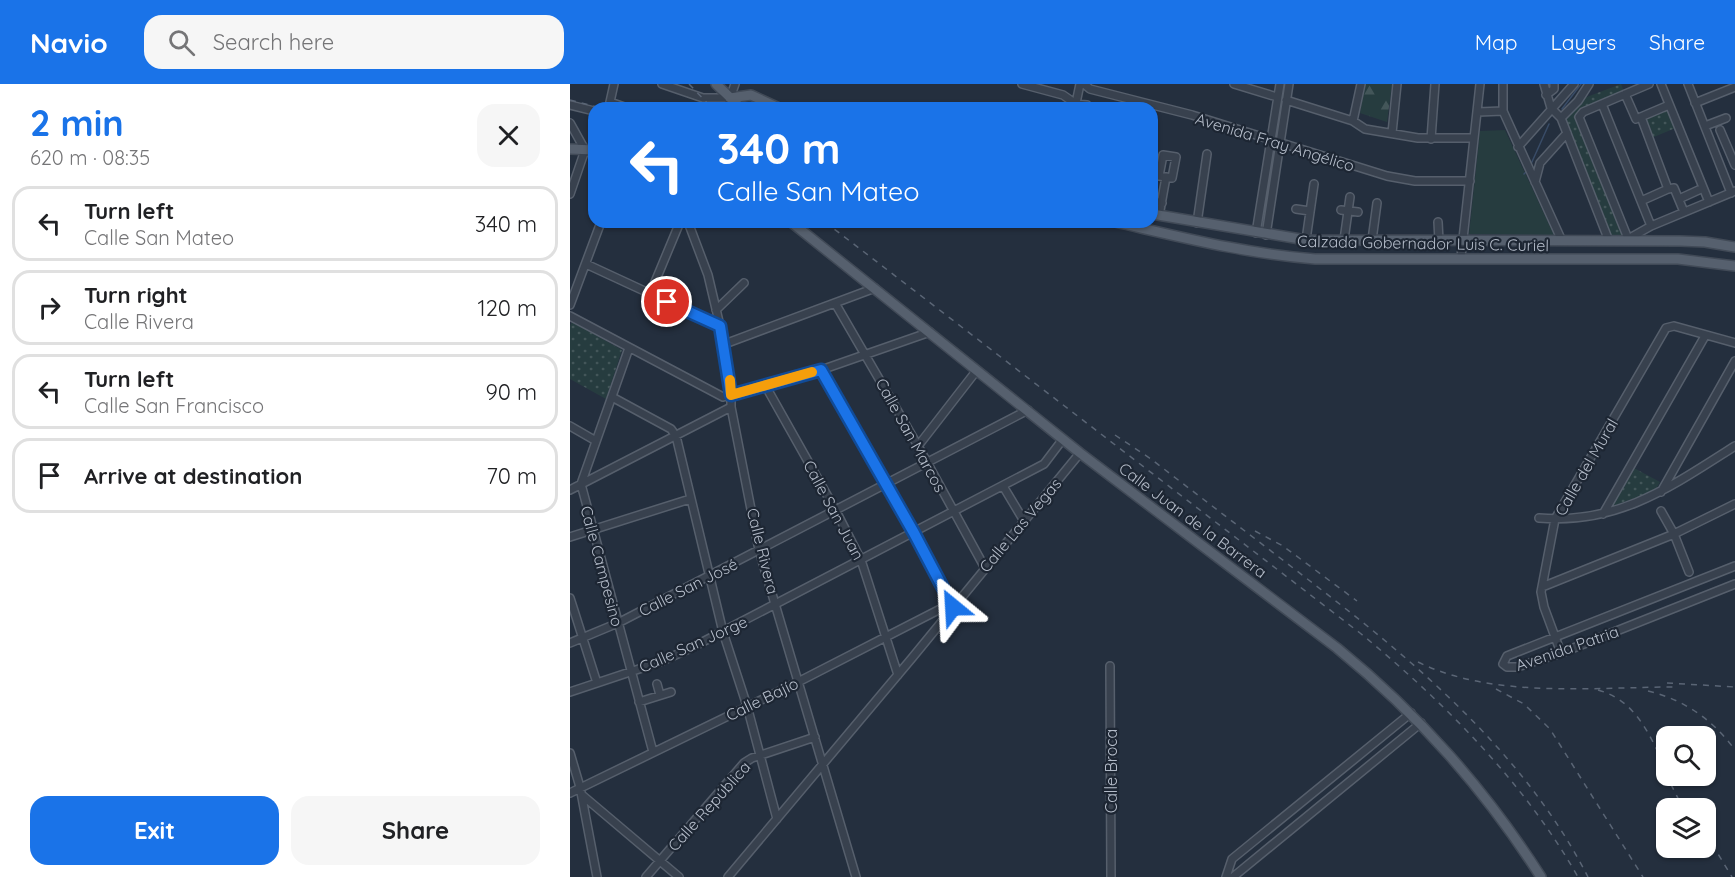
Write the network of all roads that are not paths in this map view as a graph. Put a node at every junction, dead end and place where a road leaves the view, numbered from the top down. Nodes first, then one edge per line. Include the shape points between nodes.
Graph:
1 (614, 84) edge
2 (662, 84) edge
3 (683, 84) edge
4 (716, 84) edge
5 (735, 84) edge
6 (1022, 84) edge
7 (1234, 84) edge
8 (1280, 84) edge
9 (1289, 84) edge
10 (1361, 84) edge
11 (1397, 84) edge
12 (1435, 84) edge
13 (1480, 84) edge
14 (1503, 84) edge
15 (1544, 84) edge
16 (1554, 84) edge
17 (1574, 84) edge
18 (1589, 84) edge
19 (1649, 84) edge
20 (1661, 84) edge
21 (1688, 84) edge
22 (1086, 85) edge
23 (1735, 87) edge
24 (1626, 94) junction
25 (694, 95) junction
26 (1546, 95) junction
27 (1278, 97) junction
28 (730, 98) junction
29 (1287, 100) junction
30 (609, 102) edge
31 (734, 102) edge
32 (766, 102) edge
33 (1071, 102) edge
34 (1077, 102) edge
35 (1086, 102) edge
36 (1146, 102) edge
37 (1695, 103) junction
38 (1602, 104) junction
39 (570, 105) edge
40 (1158, 105) edge
41 (1669, 105) junction
42 (1551, 108) junction
43 (588, 110) edge
44 (1503, 111) junction
45 (1478, 112) junction
46 (1561, 118) junction
47 (1638, 118) junction
48 (1726, 118) dead end
49 (1353, 121) junction
50 (570, 123) edge
51 (1705, 126) junction
52 (1720, 130) dead end
53 (1392, 133) junction
54 (1567, 133) junction
55 (1431, 138) junction
56 (1473, 138) junction
57 (1271, 140) junction
58 (1281, 143) junction
59 (1518, 147) junction
60 (570, 149) edge
61 (588, 149) edge
62 (588, 150) edge
63 (588, 152) edge
64 (1207, 154) dead end
65 (1735, 165) edge
66 (1166, 177) junction
67 (1470, 181) junction
68 (1535, 182) junction
69 (1314, 184) dead end
70 (1703, 188) junction
71 (1668, 189) junction
72 (1733, 192) edge
73 (570, 194) edge
74 (1350, 197) dead end
75 (1678, 199) junction
76 (1641, 201) junction
77 (1158, 202) edge
78 (1709, 202) junction
79 (1162, 203) junction
80 (1377, 203) dead end
81 (1296, 209) dead end
82 (1158, 211) edge
83 (1310, 211) junction
84 (1344, 211) junction
85 (1358, 212) dead end
86 (1684, 212) junction
87 (1158, 215) edge
88 (1438, 222) dead end
89 (1197, 223) junction
90 (1652, 226) junction
91 (599, 228) edge
92 (678, 228) edge
93 (690, 228) edge
94 (799, 228) edge
95 (1141, 228) edge
96 (1261, 234) junction
97 (1306, 240) junction
98 (1344, 240) junction
99 (1372, 240) junction
100 (1629, 240) junction
101 (1438, 241) junction
102 (1463, 241) junction
103 (1562, 241) junction
104 (1609, 241) junction
105 (1735, 247) edge
106 (1461, 257) junction
107 (586, 264) junction
108 (1735, 266) edge
109 (744, 283) dead end
110 (875, 288) junction
111 (650, 294) junction
112 (835, 303) junction
113 (570, 305) edge
114 (716, 310) junction
115 (570, 316) edge
116 (720, 326) junction
117 (930, 332) junction
118 (1705, 336) junction
119 (1735, 343) edge
120 (722, 345) junction
121 (629, 348) junction
122 (866, 354) junction
123 (1735, 361) edge
124 (821, 370) junction
125 (977, 370) junction
126 (765, 385) junction
127 (731, 395) junction
128 (612, 397) junction
129 (731, 407) junction
130 (1028, 410) junction
131 (570, 426) edge
132 (676, 436) junction
133 (1063, 440) junction
134 (596, 441) junction
135 (1734, 445) edge
136 (918, 447) junction
137 (1080, 453) junction
138 (928, 464) junction
139 (581, 484) junction
140 (886, 485) junction
141 (1003, 486) junction
142 (570, 490) edge
143 (1661, 493) junction
144 (690, 499) junction
145 (1735, 504) edge
146 (836, 511) junction
147 (954, 511) junction
148 (1661, 511) dead end
149 (1603, 514) junction
150 (1539, 518) dead end
151 (1555, 519) junction
152 (1024, 521) junction
153 (593, 530) junction
154 (914, 533) junction
155 (1674, 534) junction
156 (570, 537) edge
157 (759, 550) junction
158 (861, 560) junction
159 (1735, 566) edge
160 (985, 568) junction
161 (1689, 572) dead end
162 (710, 575) junction
163 (1735, 584) edge
164 (1542, 587) junction
165 (570, 598) edge
166 (776, 605) junction
167 (953, 605) junction
168 (618, 623) junction
169 (723, 632) junction
170 (582, 637) junction
171 (886, 638) junction
172 (1555, 638) junction
173 (570, 643) edge
174 (1561, 653) junction
175 (1110, 666) dead end
176 (631, 672) junction
177 (898, 675) junction
178 (798, 682) junction
179 (597, 683) junction
180 (657, 684) dead end
181 (570, 692) edge
182 (671, 692) dead end
183 (660, 695) junction
184 (639, 702) junction
185 (747, 706) junction
186 (1411, 713) junction
187 (1421, 723) junction
188 (814, 737) junction
189 (653, 752) junction
190 (570, 753) edge
191 (760, 755) junction
192 (823, 764) junction
193 (581, 791) junction
194 (570, 793) edge
195 (777, 819) junction
196 (660, 861) junction
197 (597, 877) edge
198 (646, 877) edge
199 (679, 877) edge
200 (728, 877) edge
201 (856, 877) edge
202 (1111, 877) edge
203 (1226, 877) edge
204 (1233, 877) edge
205 (1541, 877) edge

1 - 30 street
2 - 25 street
3 - 25 street
4 - 28 main road
5 - 28 street
6 - 33 street via 1063,95
7 - 27 street
8 - 27 street
9 - 29 street
10 - 49 street
11 - 53 street
12 - 55 street
13 - 45 street
14 - 44 street
15 - 26 street
16 - 26 street
17 - 42 street
18 - 46 street
19 - 24 street
20 - 41 street
21 - 37 street
22 - 34 street
22 - 35 street
22 - 36 street, Avenida Fray Angélico
23 - 37 street
24 - 38 street
24 - 47 street
25 - 28 street
26 - 42 street
27 - 57 street
28 - 31 main road
28 - 32 main road via 751,95
29 - 49 street
29 - 58 street
37 - 51 street
38 - 76 street
38 - 100 street via 1580,115 1580,120
39 - 43 street
40 - 57 street, Avenida Fray Angélico
41 - 47 street
41 - 70 street
42 - 46 street
42 - 59 street
44 - 45 street
44 - 59 street
45 - 56 street
46 - 54 street
47 - 71 street
48 - 51 street
49 - 53 street via 1365,129
50 - 61 street
51 - 72 street
52 - 65 street
53 - 55 street
54 - 68 street via 1540,163
54 - 104 street
55 - 56 street
56 - 67 street
57 - 58 street, Avenida Fray Angélico
57 - 96 street
58 - 67 street, Avenida Fray Angélico via 1387,176 1415,181
58 - 96 street
59 - 68 street
60 - 62 main road
63 - 73 street
64 - 89 street
66 - 66 street via 1172,178 1176,157 1163,155 1159,176
66 - 79 street
67 - 102 street
68 - 103 street
69 - 83 street
70 - 75 street
70 - 78 street
71 - 75 street via 1674,188
71 - 76 street
72 - 78 street
74 - 84 street
75 - 86 street
76 - 90 street
77 - 79 street
78 - 86 street
79 - 82 street
80 - 99 street
81 - 83 street
83 - 97 street
84 - 85 street
84 - 98 street
86 - 90 street
87 - 89 main road, Calzada Gobernador Luis C. Curiel
88 - 101 street
89 - 96 main road, Calzada Gobernador Luis C. Curiel
90 - 100 street
91 - 107 street
92 - 111 street
93 - 114 street, Calle Rivera
94 - 110 main road, Calle Juan de la Barrera
95 - 106 main road, Calzada Gobernador Luis C. Curiel via 1277,256
96 - 97 main road, Calzada Gobernador Luis C. Curiel
97 - 98 main road, Calzada Gobernador Luis C. Curiel
98 - 99 main road, Calzada Gobernador Luis C. Curiel
99 - 101 main road, Calzada Gobernador Luis C. Curiel
100 - 104 main road, Calzada Gobernador Luis C. Curiel
100 - 105 main road, Calzada Gobernador Luis C. Curiel via 1705,242
101 - 102 main road, Calzada Gobernador Luis C. Curiel
102 - 103 main road, Calzada Gobernador Luis C. Curiel
102 - 106 street
103 - 104 main road, Calzada Gobernador Luis C. Curiel
106 - 108 main road, Calzada Gobernador Luis C. Curiel via 1678,259
107 - 111 street
107 - 113 street
109 - 114 street
110 - 112 street
110 - 117 main road, Calle Juan de la Barrera
111 - 116 street
112 - 120 street
112 - 122 street, Calle San Marcos
114 - 116 street, Calle Rivera
115 - 121 street
116 - 120 street, Calle Rivera
117 - 122 street
117 - 125 main road, Calle Juan de la Barrera
118 - 119 street
118 - 149 street
118 - 151 street, Calle del Mural via 1674,326 1664,330
120 - 127 street, Calle Rivera
121 - 127 street via 716,394
121 - 128 street, Calle Campesino
122 - 124 street
122 - 136 street, Calle San Marcos
123 - 143 street
124 - 126 street
124 - 140 street
125 - 130 main road, Calle Juan de la Barrera
125 - 136 street
126 - 127 street
126 - 146 street, Calle San Juan
127 - 129 street, Calle Rivera
128 - 132 street via 671,429
128 - 134 street, Calle Campesino
129 - 132 street
129 - 157 street, Calle Rivera
130 - 133 main road, Calle Juan de la Barrera
130 - 138 street, Calle San José
131 - 134 street
132 - 139 street
132 - 144 street
133 - 137 main road, Calle Juan de la Barrera
133 - 141 street, Calle San Jorge via 1044,464
134 - 139 street, Calle Campesino
135 - 143 street
136 - 138 street, Calle San Marcos
137 - 152 street, Calle Las Vegas
137 - 186 main road, Calle Juan de la Barrera via 1337,648
138 - 140 street, Calle San José
138 - 147 street, Calle San Marcos
139 - 142 street
139 - 153 street, Calle Campesino
140 - 146 street, Calle San José
140 - 154 street
141 - 147 street, Calle San Jorge
141 - 152 street
143 - 149 street
144 - 153 street
144 - 162 street
145 - 155 street
146 - 157 street, Calle San José
146 - 158 street, Calle San Juan
147 - 154 street, Calle San Jorge
147 - 160 street, Calle San Marcos
148 - 155 street
149 - 151 street
150 - 151 street
151 - 164 street, Calle del Mural
152 - 160 street, Calle Las Vegas
153 - 156 street
153 - 168 street, Calle Campesino
154 - 158 street, Calle San Jorge
154 - 167 street
155 - 161 street
155 - 164 street
157 - 162 street, Calle San José
157 - 166 street, Calle Rivera
158 - 166 street, Calle San Jorge
158 - 171 street, Calle San Juan
159 - 172 street, Avenida Patria
160 - 167 street, Calle Las Vegas
162 - 168 street, Calle San José
162 - 169 street
163 - 174 street, Avenida Patria
164 - 172 street, Calle del Mural via 1544,607
165 - 170 street
166 - 169 street, Calle San Jorge
166 - 178 street, Calle Rivera
167 - 171 street, Calle Bajío
167 - 177 street, Calle Las Vegas
168 - 170 street, Calle San José
168 - 176 street, Calle Campesino
169 - 176 street, Calle San Jorge
169 - 185 street
170 - 173 street, Calle San José
170 - 179 street
171 - 177 street, Calle San Juan
171 - 178 street, Calle Bajío
172 - 174 street, Calle del Mural
172 - 174 street, Avenida Patria via 1507,656 1503,664 1507,668 1517,667
175 - 202 street, Calle Broca
176 - 179 street, Calle San Jorge
176 - 184 street, Calle Campesino
177 - 192 street, Calle Las Vegas
178 - 185 street, Calle Bajío
178 - 188 street, Calle Rivera
179 - 181 street, Calle San Jorge
180 - 183 street
182 - 183 street
183 - 184 street
184 - 189 street, Calle Campesino
185 - 189 street, Calle Bajío
185 - 191 street
186 - 187 main road, Calle Juan de la Barrera
186 - 203 street via 1232,859
187 - 204 street
187 - 205 main road, Calle Juan de la Barrera via 1485,795
188 - 191 street, Calle República
188 - 192 street, Calle Rivera
189 - 193 street, Calle Bajío
190 - 193 street
191 - 195 street
191 - 196 street, Calle República via 744,763
192 - 195 street, Calle Las Vegas
192 - 201 street, Calle Rivera
193 - 194 street, Calle Bajío
193 - 196 street
193 - 197 street
195 - 200 street, Calle Las Vegas
196 - 198 street, Calle República
196 - 199 street

